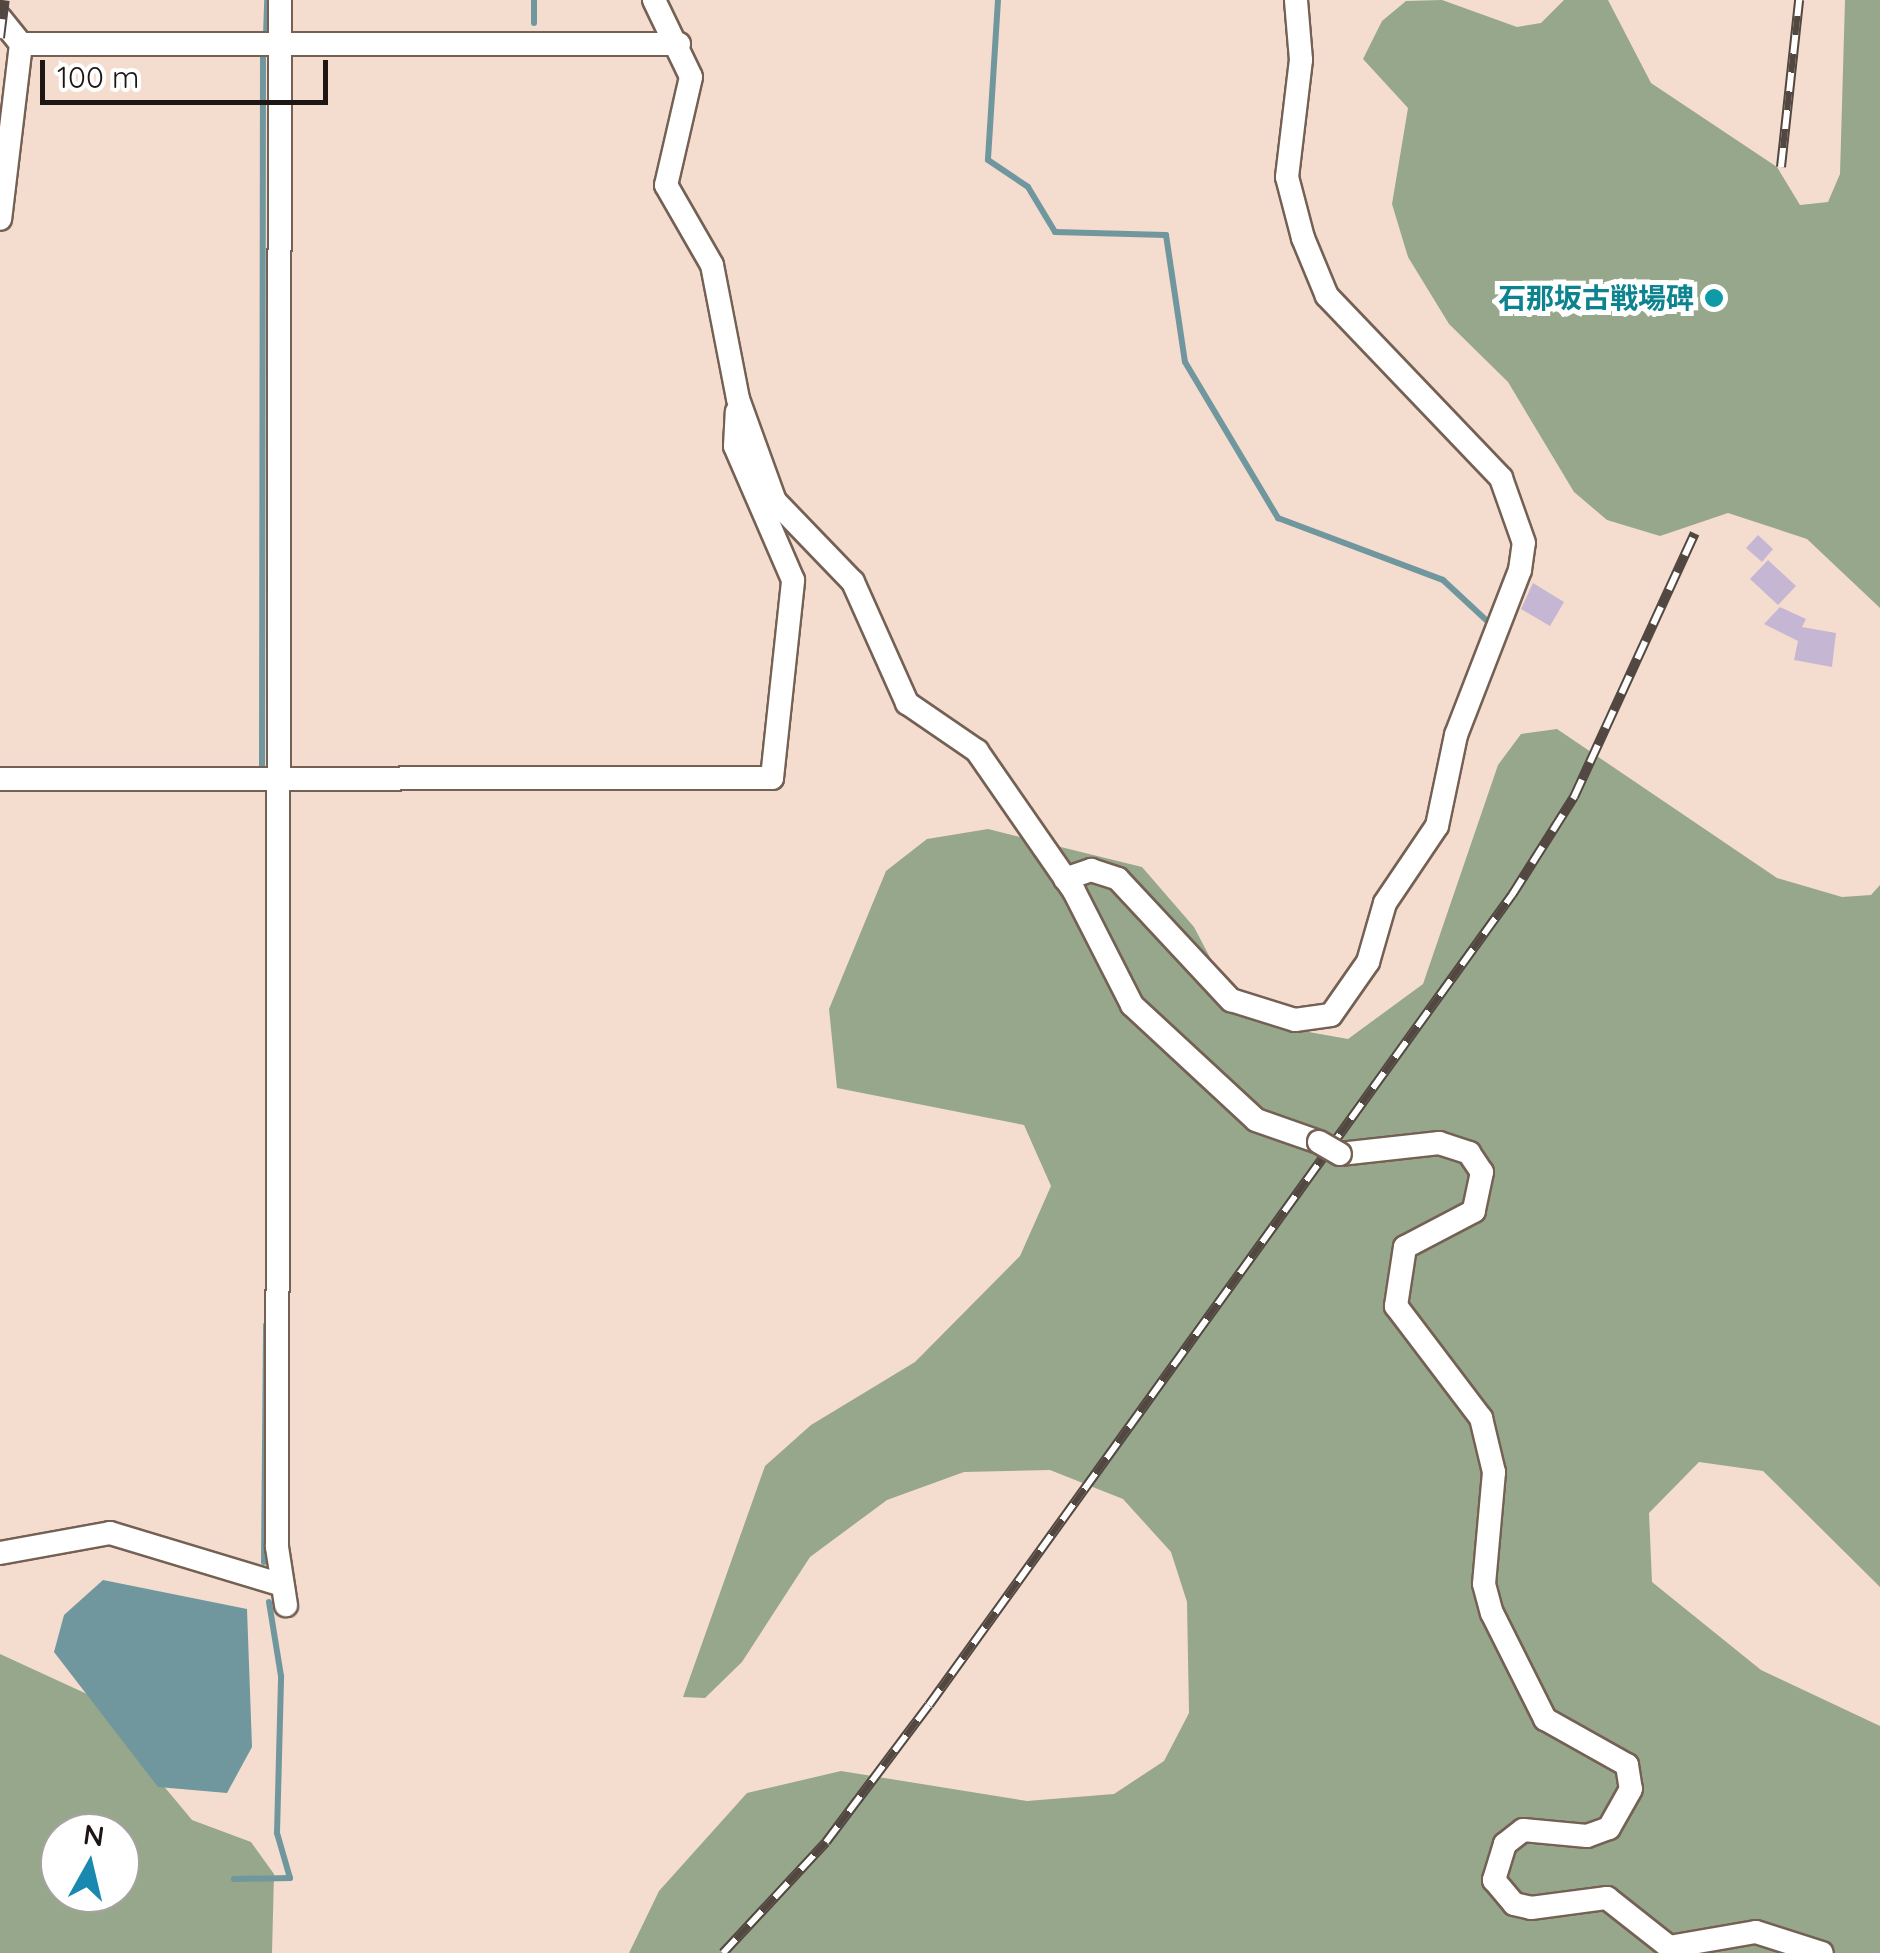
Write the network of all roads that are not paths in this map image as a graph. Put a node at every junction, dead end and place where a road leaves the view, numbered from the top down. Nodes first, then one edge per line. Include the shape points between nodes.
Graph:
1 (280, 0) edge
2 (654, 0) edge
3 (1296, 0) edge
4 (0, 18) edge
5 (20, 44) junction
6 (280, 44) junction
7 (679, 44) junction
8 (0, 219) edge
9 (738, 399) junction
10 (279, 778) junction
11 (0, 780) edge
12 (1066, 879) junction
13 (0, 1553) edge
14 (1822, 1953) edge

1 - 6 street
2 - 7 street
3 - 12 street via 1301,60 1287,177 1303,238 1327,296 1501,478 1524,543 1520,570 1456,734 1437,826 1385,903 1368,962 1330,1015 1295,1020 1231,1000 1118,879 1091,870
4 - 5 street
5 - 6 street
5 - 8 street
6 - 7 street
6 - 10 street
7 - 9 street via 691,77 666,185 712,265
9 - 10 street via 735,446 793,580 772,778
9 - 12 street via 775,501 853,582 893,684 978,751
10 - 11 street
10 - 13 street via 284,1595 110,1533
12 - 14 street, bridge via 1132,1005 1256,1120 1340,1154 1439,1142 1469,1154 1482,1172 1474,1210 1405,1247 1396,1306 1480,1418 1494,1472 1484,1584 1492,1613 1545,1719 1616,1751 1631,1790 1609,1828 1587,1836 1523,1830 1504,1844 1494,1880 1514,1904 1531,1908 1607,1898 1669,1948 1756,1932

